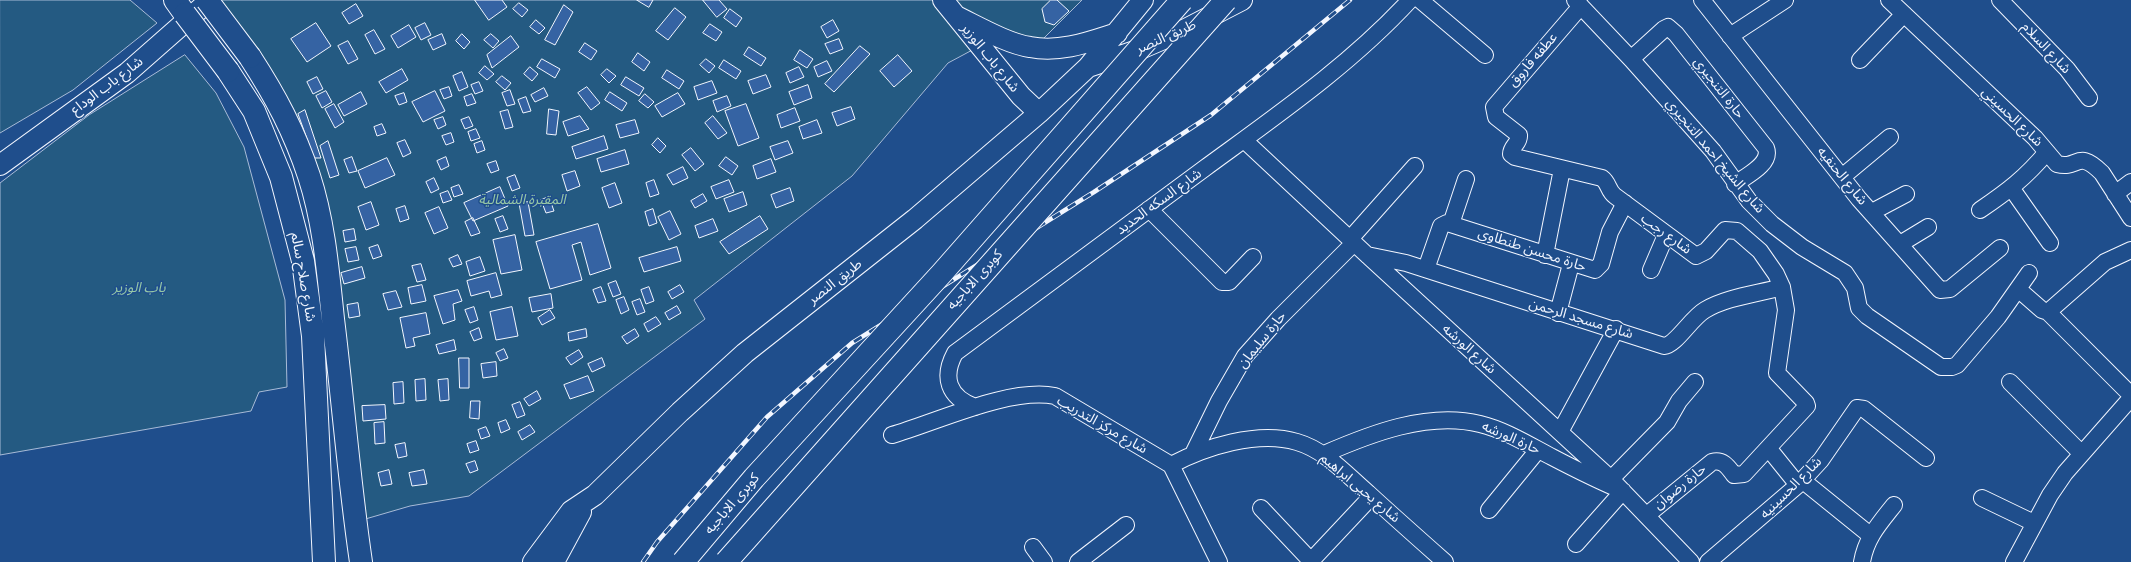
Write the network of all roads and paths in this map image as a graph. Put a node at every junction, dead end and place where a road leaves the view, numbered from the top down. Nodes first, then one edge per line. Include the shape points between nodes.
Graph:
1 (208, 0) edge
2 (944, 0) edge
3 (1143, 0) edge
4 (1182, 0) edge
5 (1226, 0) edge
6 (1242, 0) edge
7 (1410, 0) edge
8 (1420, 0) edge
9 (1702, 0) edge
10 (1785, 0) edge
11 (1889, 0) edge
12 (2000, 0) edge
13 (1578, 3) edge
14 (177, 4) edge
15 (1904, 14) junction
16 (956, 16) junction
17 (1117, 33) junction
18 (1730, 36) junction
19 (1485, 55) dead end
20 (1632, 59) junction
21 (1860, 60) dead end
22 (1088, 67) junction
23 (2089, 98) dead end
24 (1039, 113) junction
25 (1496, 117) joint
26 (1890, 137) dead end
27 (1244, 140) junction
28 (2047, 152) junction
29 (0, 165) edge
30 (1415, 166) dead end
31 (1562, 168) junction
32 (1842, 177) junction
33 (1466, 179) dead end
34 (2131, 182) edge
35 (1735, 184) junction
36 (2012, 189) junction
37 (1906, 194) dead end
38 (2115, 194) junction
39 (1625, 204) junction
40 (1150, 209) junction
41 (1980, 210) dead end
42 (1872, 212) junction
43 (2131, 218) edge
44 (1451, 224) junction
45 (1928, 227) dead end
46 (1666, 235) junction
47 (1352, 241) junction
48 (2050, 243) dead end
49 (1900, 244) junction
50 (2000, 248) dead end
51 (2131, 250) edge
52 (1367, 255) junction
53 (1545, 255) junction
54 (1253, 257) dead end
55 (1571, 264) junction
56 (1426, 269) junction
57 (1651, 270) dead end
58 (2029, 272) dead end
59 (1782, 287) junction
60 (2018, 289) junction
61 (2048, 312) junction
62 (1558, 313) junction
63 (1616, 329) junction
64 (1695, 382) dead end
65 (2010, 382) dead end
66 (2131, 395) edge
67 (2131, 398) edge
68 (974, 407) junction
69 (1560, 432) junction
70 (892, 435) dead end
71 (1769, 449) junction
72 (1538, 450) junction
73 (1193, 454) junction
74 (1324, 454) junction
75 (2081, 454) junction
76 (1926, 458) dead end
77 (1171, 465) junction
78 (1611, 479) junction
79 (1800, 482) junction
80 (1623, 491) junction
81 (1371, 497) junction
82 (1982, 498) dead end
83 (586, 501) junction
84 (1894, 505) dead end
85 (1261, 508) dead end
86 (1489, 510) dead end
87 (1647, 515) junction
88 (2034, 523) junction
89 (1126, 525) dead end
90 (1870, 535) junction
91 (1576, 544) dead end
92 (1033, 547) dead end
93 (324, 562) edge
94 (361, 562) edge
95 (533, 562) edge
96 (554, 562) edge
97 (683, 562) edge
98 (726, 562) edge
99 (1044, 562) edge
100 (1078, 562) edge
101 (1219, 562) edge
102 (1311, 562) edge
103 (1445, 562) edge
104 (1691, 562) edge
105 (1708, 562) edge
106 (1862, 562) edge
107 (2014, 562) edge

1 - 29 street, شارع باب الوداع via 127,73
1 - 94 highway, شارع صلاح سالم, bridge via 276,97 309,177 320,220
2 - 16 street, شارع باب الوزير
3 - 17 street, طريق النصر
4 - 97 highway, كوبرى الاباجيه, bridge via 942,273 754,478
5 - 98 highway, كوبرى الاباجيه, bridge
6 - 22 street, طريق النصر via 1182,31 1138,50
7 - 27 street, شارع السكه الحديد via 1353,56
8 - 19 street
9 - 18 street, شارع الحنفيه
10 - 18 street
11 - 15 street, شارع الحسيني
12 - 23 street, شارع السلام via 2067,69
13 - 20 street, شارع الشيخ احمد التنجيري
13 - 25 street, عطفه فاروق via 1496,102
14 - 93 highway, شارع صلاح سالم, bridge via 228,71 254,111 281,177 303,261 312,336
15 - 21 street
15 - 28 street, شارع الحسيني
16 - 17 street via 1029,47 1056,48 1076,45
16 - 24 street, شارع باب الوزير via 1021,96
17 - 22 street, طريق النصر
18 - 32 street, شارع الحنفيه
20 - 35 street, شارع الشيخ احمد التنجيري via 1713,151
20 - 35 street, حارة التنجيري via 1664,29 1668,27 1676,34 1766,148 1768,157 1765,162
22 - 24 street, طريق النصر
24 - 83 street, طريق النصر via 915,219 745,353
25 - 31 street, شارع رجب via 1519,135 1519,140 1511,151 1513,156
26 - 32 street
27 - 40 street, شارع السكه الحديد
27 - 47 street, شارع الورشه
28 - 36 street
28 - 38 street, شارع الحسيني via 2057,164 2078,160 2090,162 2102,173
30 - 47 street, حارة سليمان
31 - 39 street, شارع رجب via 1606,180 1611,193
31 - 53 street
32 - 42 street, شارع الحنفيه
33 - 44 street
34 - 38 street
35 - 60 street, شارع الشيخ احمد التنجيري via 1772,224 1802,247 1846,273 1855,288 1859,308 1867,316 1941,367 1956,365
36 - 41 street
36 - 48 street
37 - 42 street
38 - 43 street, شارع الحسيني
39 - 46 street, شارع رجب
39 - 55 street, حارة محسن طنطاوى via 1610,232 1599,268 1590,270
40 - 54 street via 1222,282 1229,282
40 - 68 street, شارع السكه الحديد via 955,353 949,363 950,385 955,395
42 - 49 street, شارع الحنفيه
44 - 53 street, حارة محسن طنطاوى
44 - 56 street via 1441,226
45 - 49 street
46 - 57 street
46 - 59 street, شارع رجب via 1696,256 1706,251 1725,230 1733,229 1765,256
47 - 52 street, شارع الورشه
47 - 73 street, حارة سليمان via 1245,356
49 - 50 street, شارع الحنفيه via 1935,286 1945,291
51 - 61 street via 2105,262
52 - 56 street, شارع مسجد الرحمن
52 - 69 street, شارع الورشه
53 - 55 street, حارة محسن طنطاوى
55 - 62 street
56 - 62 street, شارع مسجد الرحمن
58 - 60 street, شارع الشيخ احمد التنجيري
59 - 63 street, شارع مسجد الرحمن via 1717,304 1705,310 1694,318 1670,345 1664,346
59 - 71 street, شارع رجب via 1786,310 1777,373 1807,406
60 - 61 street via 2042,310
61 - 66 street
62 - 63 street, شارع مسجد الرحمن
63 - 69 street
64 - 78 street via 1679,401 1667,422
65 - 75 street
67 - 75 street
68 - 70 street, شارع مركز التدريب
68 - 77 street, شارع مركز التدريب via 1030,394 1055,396
69 - 78 street, شارع الورشه
71 - 79 street
71 - 87 street, حارة رضوان via 1741,475 1734,475 1720,461 1712,462
72 - 74 street, حارة الورشه via 1502,431 1479,424 1432,421 1388,430
72 - 80 street, حارة الورشه via 1585,475
72 - 86 street
73 - 74 street, شارع يحيى ابراهيم via 1240,441 1267,439 1297,442
73 - 77 street, شارع يحيى ابراهيم
74 - 81 street, شارع يحيى ابراهيم
75 - 88 street via 2053,490
76 - 79 street, شارع الحسينيه via 1864,409 1857,408 1821,460
77 - 101 street
78 - 80 street, شارع الورشه
79 - 90 street
79 - 105 street, شارع الحسينيه
80 - 87 street, شارع الورشه
80 - 91 street
81 - 102 street
81 - 103 street, شارع يحيى ابراهيم
82 - 88 street
83 - 95 street, طريق النصر via 571,511
83 - 96 street, طريق النصر
84 - 90 street
85 - 102 street
87 - 104 street, شارع الورشه
88 - 107 street
89 - 100 street
90 - 106 street via 1864,547
92 - 99 street

